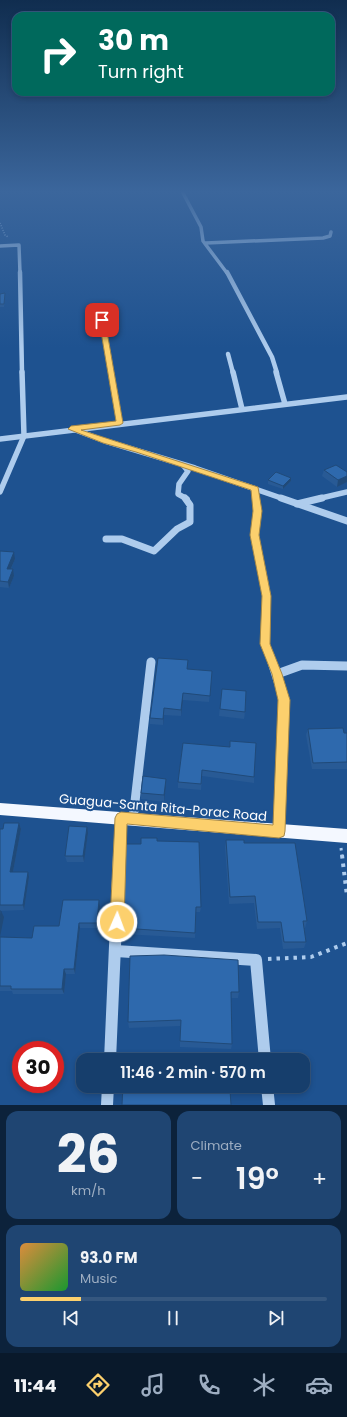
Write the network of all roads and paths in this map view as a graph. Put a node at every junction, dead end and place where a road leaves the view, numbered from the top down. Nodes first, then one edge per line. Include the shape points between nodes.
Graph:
1 (19, 245) joint
2 (207, 245) edge
3 (0, 246) edge
4 (100, 306) dead end
5 (228, 354) dead end
6 (347, 397) edge
7 (285, 404) junction
8 (242, 409) junction
9 (120, 423) junction
10 (71, 429) junction
11 (24, 436) junction
12 (0, 439) edge
13 (182, 465) junction
14 (255, 489) junction
15 (0, 492) edge
16 (347, 492) edge
17 (297, 504) junction
18 (347, 521) edge
19 (106, 539) dead end
20 (151, 662) dead end
21 (347, 666) edge
22 (277, 674) junction
23 (0, 809) edge
24 (127, 819) junction
25 (279, 831) junction
26 (343, 836) edge
27 (347, 896) edge
28 (347, 943) edge
29 (116, 951) junction
30 (256, 960) junction
31 (110, 1053) edge
32 (264, 1053) edge
33 (108, 1093) edge
34 (267, 1093) edge
35 (108, 1105) edge
36 (268, 1105) edge

1 - 3 street
1 - 11 street
2 - 7 street via 225,269 272,357
4 - 9 street
5 - 8 street
6 - 7 street
7 - 8 street
8 - 9 street
9 - 10 street
10 - 11 street
10 - 13 street
11 - 12 street
11 - 15 street
13 - 14 street
13 - 19 street via 188,471 179,484 178,494 187,499 190,505 190,522 177,529 154,551 122,539
14 - 17 street
14 - 22 street via 257,511 254,535 266,596 265,644
16 - 17 street
17 - 18 street
20 - 24 street
21 - 22 street via 290,666
22 - 25 street via 284,700
23 - 24 main road, Guagua-Santa Rita-Porac Road
24 - 25 main road, Guagua-Santa Rita-Porac Road
24 - 29 street
25 - 26 main road, Guagua-Santa Rita-Porac Road
26 - 27 path
28 - 30 path via 311,957
29 - 30 street
29 - 31 street
30 - 32 street
33 - 35 street
34 - 36 street

